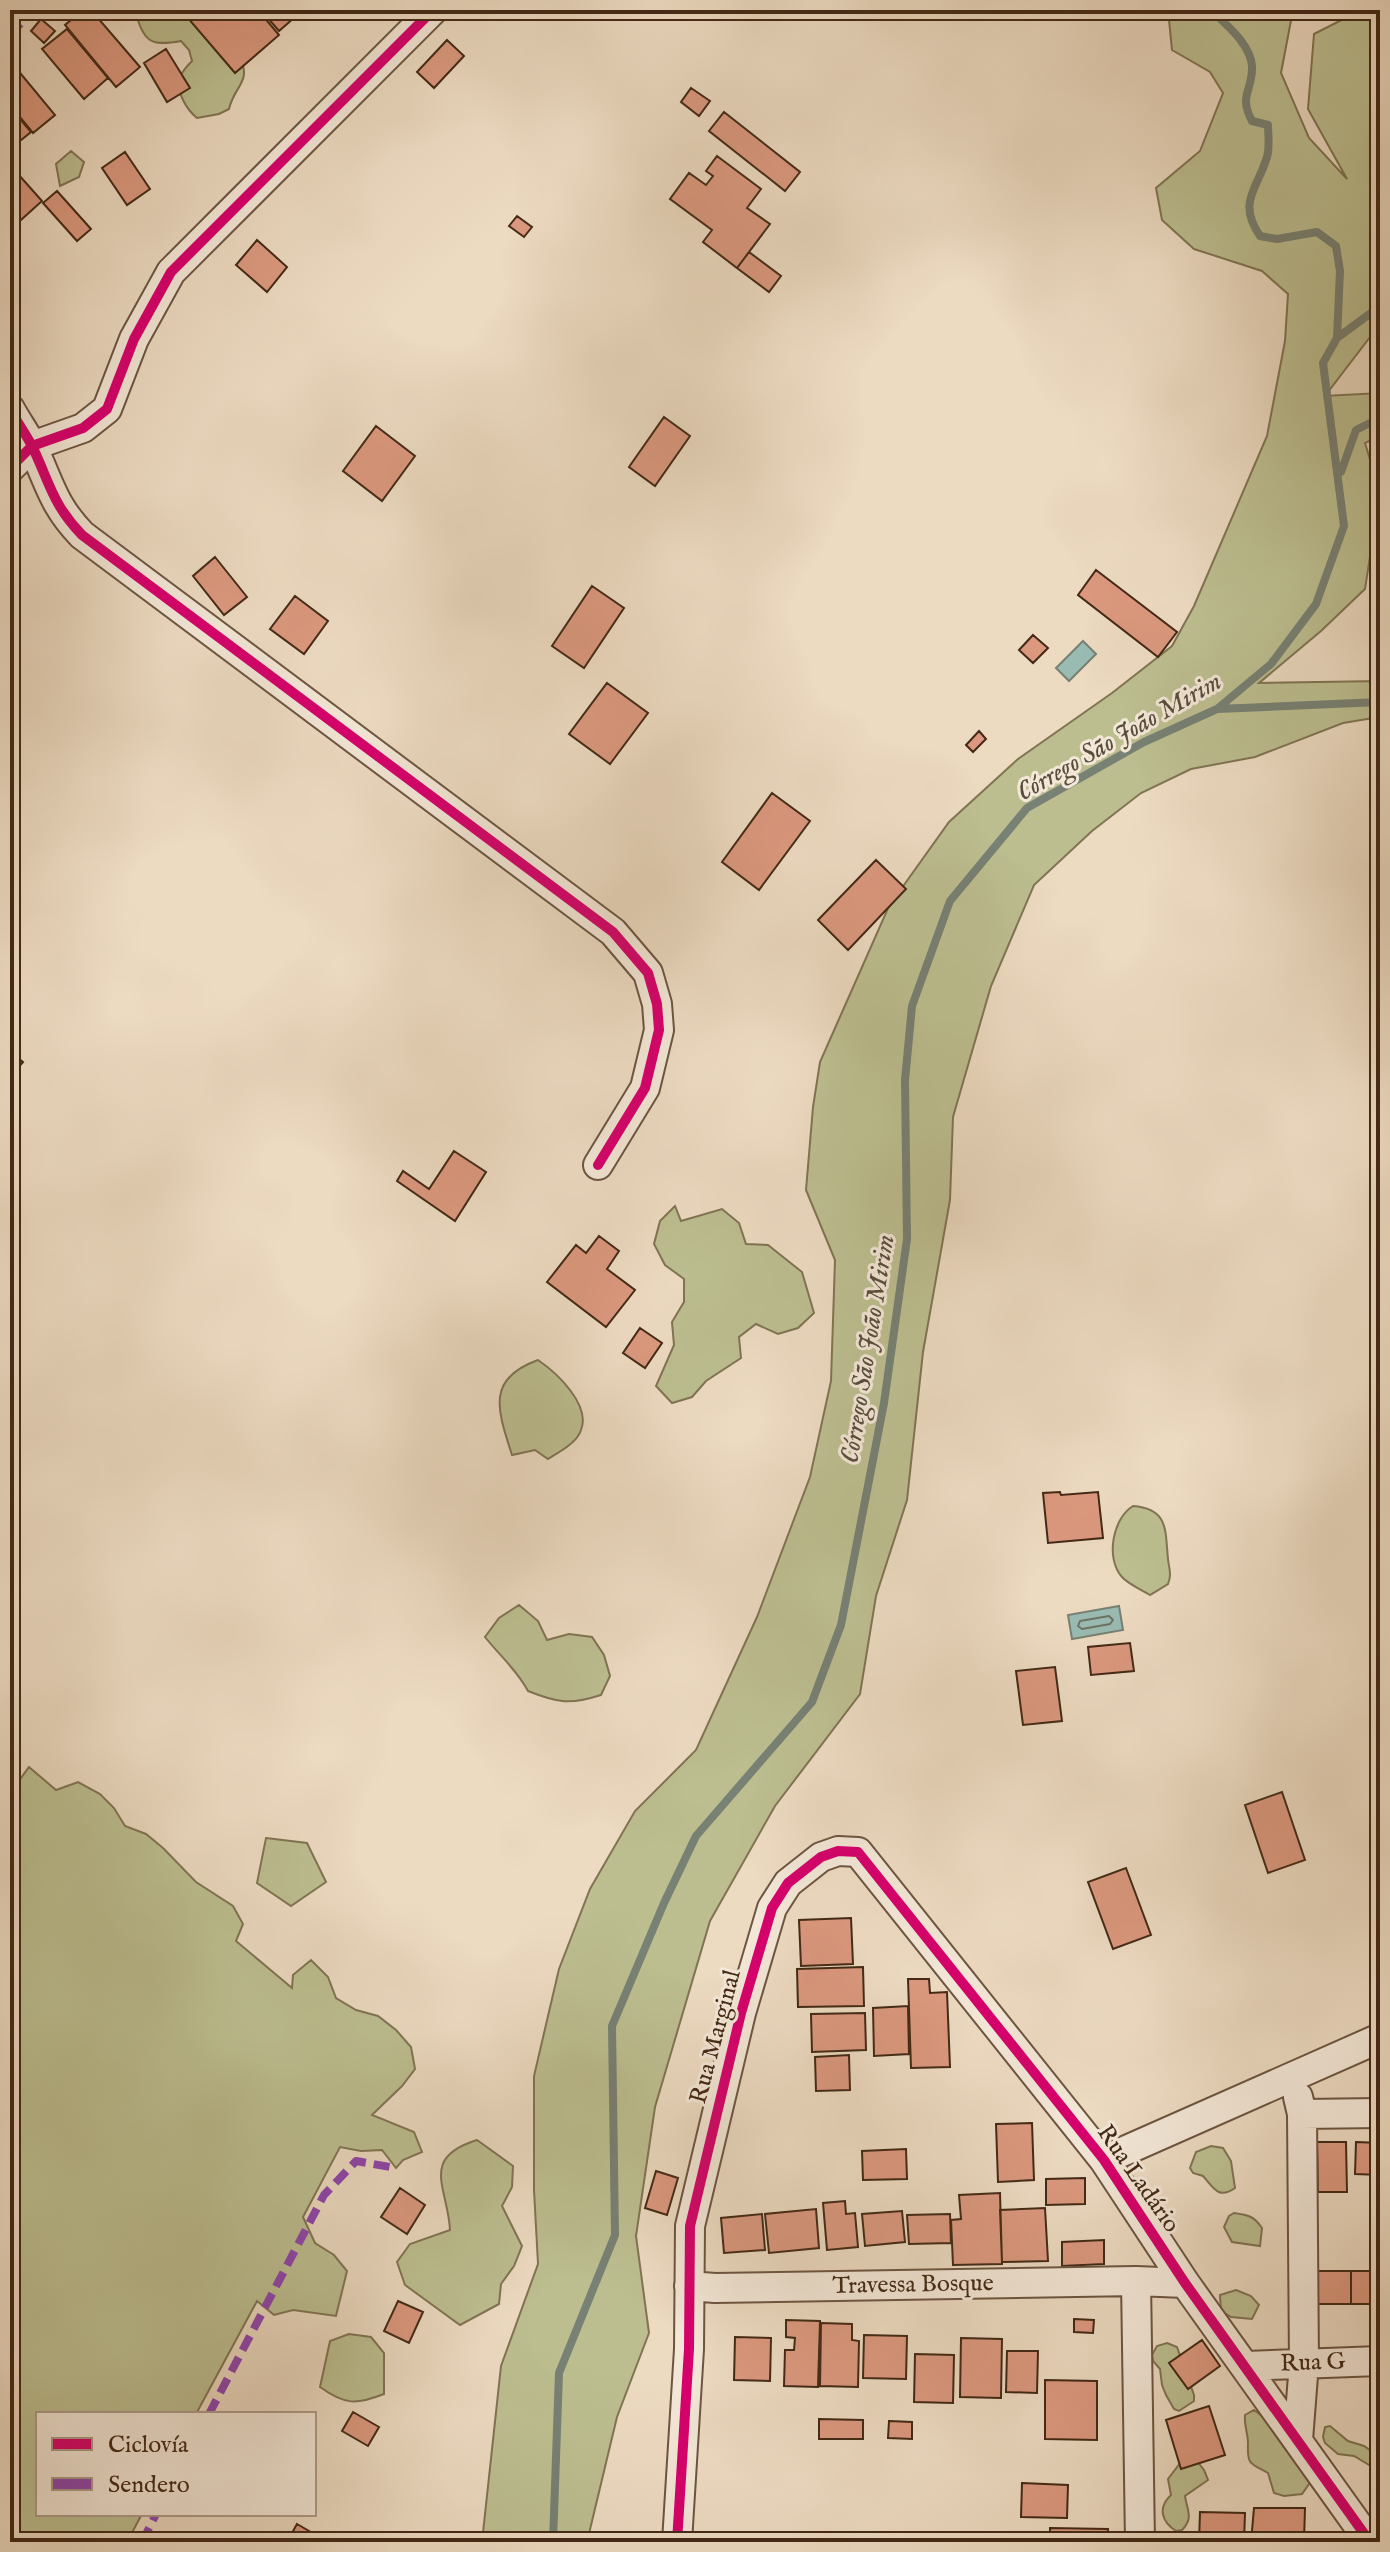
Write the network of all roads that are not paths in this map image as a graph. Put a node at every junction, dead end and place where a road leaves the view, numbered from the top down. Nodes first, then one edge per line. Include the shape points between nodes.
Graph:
1 (433, 10) edge
2 (10, 409) edge
3 (32, 446) junction
4 (10, 468) edge
5 (598, 1165) dead end
6 (858, 1852) joint
7 (1380, 2038) edge
8 (1293, 2076) junction
9 (1380, 2113) edge
10 (1302, 2114) junction
11 (1104, 2160) junction
12 (1136, 2281) junction
13 (1185, 2283) junction
14 (689, 2286) junction
15 (1380, 2361) edge
16 (1304, 2363) junction
17 (1246, 2366) junction
18 (1298, 2440) junction
19 (677, 2542) edge
20 (1140, 2542) edge
21 (1370, 2542) edge

1 - 3 street via 171,272 134,339 107,409 83,428
2 - 3 street
3 - 4 street
3 - 5 street via 63,515 82,535 613,932 648,973 659,1030 645,1088
6 - 11 street, Rua Ladário
6 - 14 street, Rua Marginal via 821,1857 788,1883 772,1908 699,2183 690,2226
7 - 8 street
8 - 10 street
8 - 11 street
9 - 10 street
10 - 16 street
11 - 13 street, Rua Ladário
12 - 13 street, Travessa Bosque
12 - 14 street, Travessa Bosque
12 - 20 street
13 - 17 street, Rua Ladário
14 - 19 street, Rua Marginal
15 - 16 street, Rua G
16 - 17 street, Rua G
16 - 18 street
17 - 18 street, Rua Ladário
18 - 21 street, Rua Ladário

